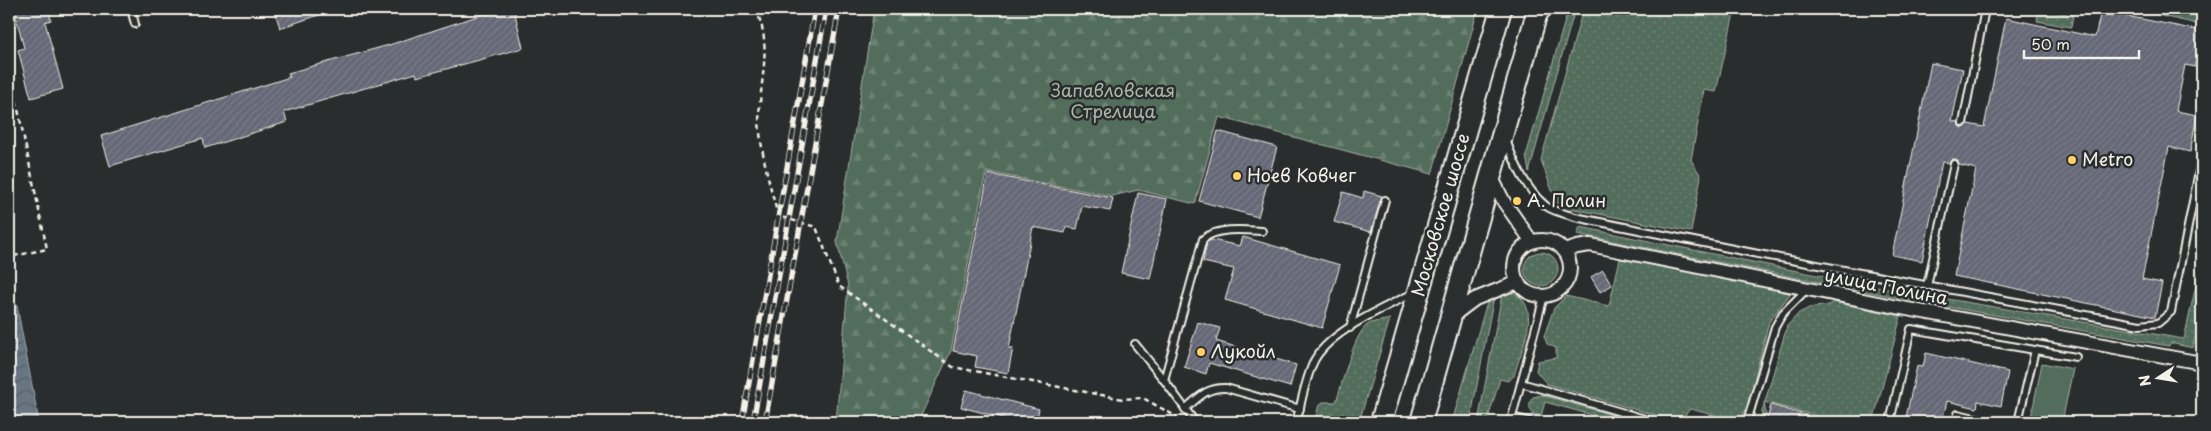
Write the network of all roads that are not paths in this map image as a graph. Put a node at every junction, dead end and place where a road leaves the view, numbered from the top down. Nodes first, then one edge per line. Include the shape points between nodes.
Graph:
1 (130, 9) edge
2 (1501, 9) edge
3 (1552, 9) edge
4 (1985, 9) edge
5 (1536, 16) edge
6 (135, 24) dead end
7 (1963, 123) dead end
8 (1503, 132) junction
9 (2202, 156) edge
10 (1954, 164) dead end
11 (1491, 176) junction
12 (1385, 200) dead end
13 (1262, 231) dead end
14 (1532, 242) junction
15 (1565, 251) junction
16 (1518, 282) junction
17 (1927, 286) junction
18 (1807, 289) junction
19 (1419, 291) junction
20 (1544, 296) junction
21 (1451, 317) junction
22 (1350, 328) junction
23 (1135, 344) dead end
24 (2035, 350) junction
25 (2076, 357) dead end
26 (2202, 363) edge
27 (1164, 380) junction
28 (1521, 383) junction
29 (1186, 409) junction
30 (1300, 409) junction
31 (1195, 422) edge
32 (1296, 422) edge
33 (1381, 422) edge
34 (1421, 422) edge
35 (1531, 422) edge
36 (1655, 422) edge
37 (1747, 422) edge
38 (1890, 422) edge
39 (1956, 422) edge
40 (1992, 422) edge
41 (2018, 422) edge

1 - 6 lane
2 - 19 main road, Московское шоссе
3 - 5 lane
4 - 7 lane
5 - 8 main road, Московское шоссе
8 - 11 main road, Московское шоссе
8 - 17 lane via 1528,186 1547,207 1584,219
9 - 17 lane via 2171,312 2158,323 2140,325
10 - 17 lane
11 - 14 street via 1504,202
11 - 21 main road, Московское шоссе
12 - 22 lane
13 - 27 lane via 1232,230 1203,239
14 - 15 street via 1550,241
14 - 16 street via 1516,259
15 - 18 street, улица Полина via 1590,245
15 - 20 street via 1570,268 1566,284 1553,294
16 - 20 street via 1529,293
16 - 21 street via 1476,299
18 - 26 street, улица Полина
18 - 37 lane via 1782,313 1775,327
19 - 22 lane
19 - 33 main road, Московское шоссе
20 - 28 lane
21 - 34 main road, Московское шоссе
22 - 30 lane via 1332,339 1316,359
23 - 27 lane
24 - 25 lane
24 - 38 lane via 1911,329
24 - 41 lane
27 - 29 lane
28 - 35 lane via 1512,417
28 - 36 lane
29 - 30 lane via 1214,387
29 - 31 lane
30 - 32 lane
39 - 40 lane via 1958,414

